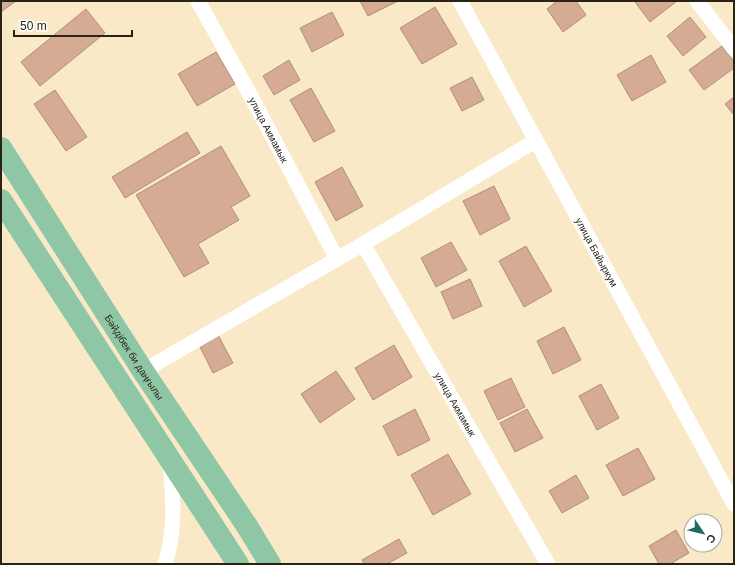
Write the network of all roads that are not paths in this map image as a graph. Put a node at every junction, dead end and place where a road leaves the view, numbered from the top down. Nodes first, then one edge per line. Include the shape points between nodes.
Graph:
1 (198, 1) edge
2 (460, 1) edge
3 (697, 1) edge
4 (734, 50) edge
5 (535, 141) junction
6 (1, 148) edge
7 (1, 200) edge
8 (363, 244) junction
9 (337, 259) junction
10 (144, 372) junction
11 (169, 457) junction
12 (734, 504) edge
13 (165, 564) edge
14 (238, 564) edge
15 (270, 564) edge
16 (548, 564) edge

1 - 9 street, улица Акмамык
2 - 5 street, улица Байыркум
3 - 4 street
5 - 8 street
5 - 12 street, улица Байыркум
6 - 10 main road, Бәйдібек би даңғылы
7 - 11 main road
8 - 9 street
8 - 16 street, улица Акмамык
9 - 10 street
10 - 15 main road, Бәйдібек би даңғылы
11 - 13 street via 173,511 171,544
11 - 14 main road

